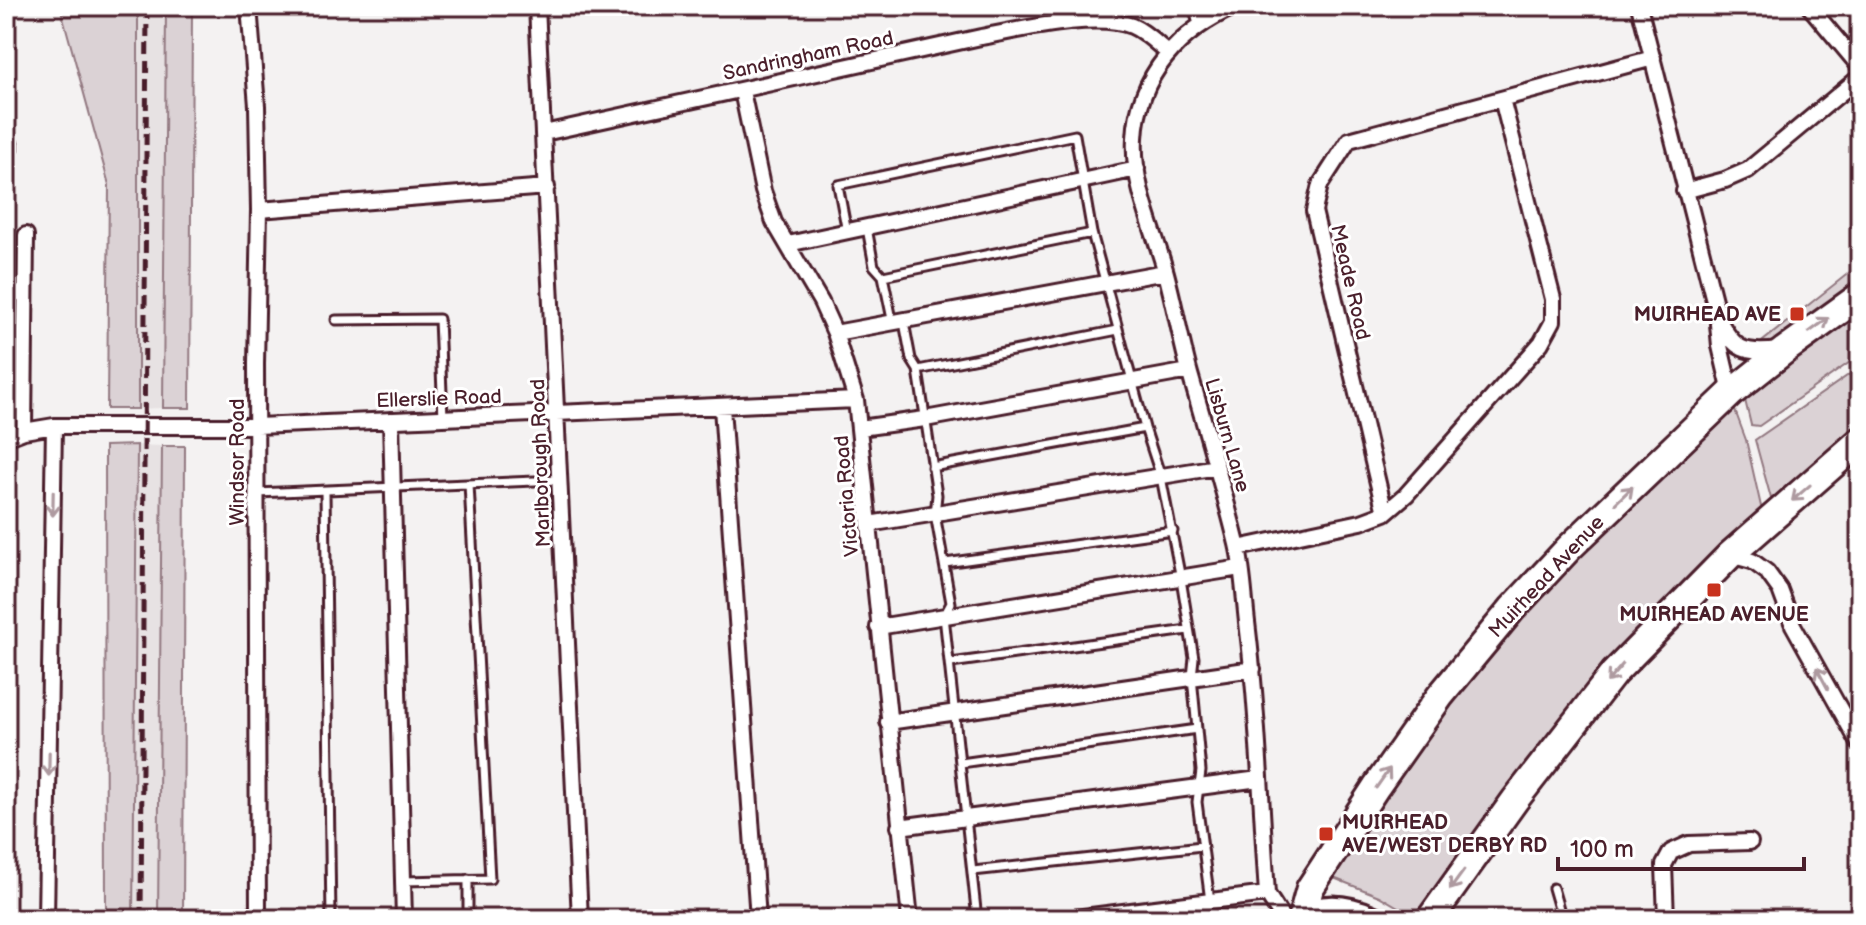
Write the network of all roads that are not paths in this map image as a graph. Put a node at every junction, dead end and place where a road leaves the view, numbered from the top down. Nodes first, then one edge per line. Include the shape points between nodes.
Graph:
1 (249, 6) edge
2 (537, 6) edge
3 (1197, 6) edge
4 (1236, 6) edge
5 (1639, 6) edge
6 (1809, 6) edge
7 (1106, 14) edge
8 (1201, 23) junction
9 (1168, 53) junction
10 (1653, 58) junction
11 (1860, 67) edge
12 (1860, 77) edge
13 (742, 91) junction
14 (1502, 99) junction
15 (6, 133) edge
16 (544, 133) junction
17 (6, 148) edge
18 (1137, 169) junction
19 (1082, 181) junction
20 (547, 187) junction
21 (1684, 191) junction
22 (259, 210) junction
23 (867, 228) junction
24 (847, 232) junction
25 (1092, 233) junction
26 (26, 235) dead end
27 (788, 244) junction
28 (1165, 272) junction
29 (883, 276) junction
30 (1105, 284) junction
31 (6, 293) edge
32 (25, 293) junction
33 (1860, 296) edge
34 (336, 320) dead end
35 (1719, 320) junction
36 (898, 323) junction
37 (1118, 330) junction
38 (835, 333) junction
39 (1785, 350) junction
40 (918, 370) junction
41 (1189, 371) junction
42 (1133, 382) junction
43 (1731, 393) junction
44 (856, 400) junction
45 (722, 407) junction
46 (558, 413) junction
47 (443, 418) junction
48 (925, 419) junction
49 (391, 420) junction
50 (54, 426) junction
51 (257, 426) junction
52 (860, 428) junction
53 (1145, 428) junction
54 (24, 431) junction
55 (6, 438) edge
56 (1860, 441) edge
57 (932, 467) junction
58 (1217, 467) junction
59 (1161, 477) junction
60 (561, 480) junction
61 (469, 484) junction
62 (393, 489) junction
63 (325, 492) junction
64 (257, 493) junction
65 (1385, 513) junction
66 (935, 514) junction
67 (869, 524) junction
68 (1173, 531) junction
69 (1238, 548) junction
70 (1730, 555) junction
71 (945, 563) junction
72 (1240, 568) junction
73 (1181, 579) junction
74 (944, 616) junction
75 (878, 627) junction
76 (1188, 630) junction
77 (951, 663) junction
78 (1253, 669) junction
79 (1192, 677) junction
80 (956, 711) junction
81 (888, 722) junction
82 (1197, 729) junction
83 (1860, 745) edge
84 (961, 763) junction
85 (1259, 779) junction
86 (1198, 786) junction
87 (968, 816) junction
88 (899, 827) junction
89 (1750, 842) dead end
90 (1202, 846) junction
91 (973, 871) junction
92 (468, 879) junction
93 (404, 881) junction
94 (1553, 888) dead end
95 (1267, 894) junction
96 (1210, 901) junction
97 (1295, 918) edge
98 (46, 919) edge
99 (258, 919) edge
100 (331, 919) edge
101 (404, 919) edge
102 (468, 919) edge
103 (580, 919) edge
104 (758, 919) edge
105 (910, 919) edge
106 (977, 919) edge
107 (1067, 919) edge
108 (1371, 919) edge
109 (1430, 919) edge
110 (1562, 919) edge
111 (1666, 919) edge

1 - 22 street, Windsor Road
2 - 16 street, Marlborough Road
3 - 8 street
4 - 8 street, Lisburn Lane
5 - 10 street
6 - 11 street
7 - 9 street, Sandringham Road
7 - 13 street, Sandringham Road
8 - 9 street, Lisburn Lane
9 - 18 street, Lisburn Lane via 1138,114
10 - 14 street, Meade Road
10 - 21 street
12 - 21 street via 1748,170
13 - 16 street, Sandringham Road
13 - 27 street, Victoria Road via 763,191
14 - 65 street via 1553,299 1553,321 1541,343
14 - 65 street, Meade Road via 1349,140 1320,185 1314,211
15 - 17 street
16 - 20 street, Marlborough Road
18 - 19 street
18 - 28 street, Lisburn Lane
19 - 23 street
19 - 24 lane via 1075,135 838,185
19 - 25 lane
20 - 22 street
20 - 46 street, Marlborough Road
21 - 35 street
22 - 51 street, Windsor Road
23 - 24 street
23 - 29 lane via 874,266
24 - 27 street
25 - 29 lane
25 - 30 lane
26 - 32 street
27 - 38 street, Victoria Road
28 - 30 street
28 - 41 street, Lisburn Lane
29 - 36 lane
30 - 36 street
30 - 37 lane
31 - 32 street
32 - 54 street
39 -> 33 highway, Muirhead Avenue
34 - 47 lane via 439,319
35 - 39 street via 1743,350
35 - 43 street
36 - 38 street
36 - 40 lane
37 - 40 lane
37 - 42 lane
38 - 44 street, Victoria Road
39 - 43 highway, Muirhead Avenue
40 - 48 lane
41 - 42 street
41 - 58 street, Lisburn Lane
42 - 48 street
42 - 53 lane
97 -> 43 highway, Muirhead Avenue via 1376,787 1512,609
44 - 45 street, Ellerslie Road
44 - 52 street, Victoria Road
45 - 46 street, Ellerslie Road
45 - 104 street
46 - 47 street, Ellerslie Road
46 - 60 street, Marlborough Road
47 - 49 street, Ellerslie Road
48 - 52 street
48 - 57 lane
49 - 51 street, Ellerslie Road
49 - 62 street
50 - 51 street, Ellerslie Road
50 - 54 street, Ellerslie Road
50 -> 98 street
51 - 64 street, Windsor Road
52 - 67 street, Victoria Road
53 - 57 lane
53 - 59 lane
54 - 55 street, Ellerslie Road
56 -> 70 highway
57 - 66 lane
58 - 59 street
58 - 69 street, Lisburn Lane
59 - 66 street
59 - 68 lane
60 - 61 lane
60 - 103 street, Marlborough Road
61 - 62 lane
61 - 92 lane via 490,879
62 - 63 lane
62 - 93 street
63 - 64 lane
63 - 100 lane
64 - 99 street, Windsor Road
65 - 69 street
66 - 67 street
66 - 71 lane
67 - 75 street, Victoria Road
68 - 71 lane
68 - 73 lane
69 - 72 street, Lisburn Lane
83 -> 70 street via 1793,625 1780,590 1752,561
70 -> 109 highway via 1614,673
71 - 74 lane via 951,603
72 - 73 street
72 - 78 street, Lisburn Lane
73 - 74 street
73 - 76 lane
74 - 75 street
74 - 77 lane
75 - 81 street, Victoria Road
76 - 77 lane
76 - 79 lane
77 - 80 lane
78 - 79 street
78 - 85 street, Lisburn Lane
79 - 80 street
79 - 82 lane
80 - 81 street
80 - 84 lane
81 - 88 street, Victoria Road
82 - 84 lane
82 - 86 lane
84 - 87 lane
85 - 86 street
85 - 95 street, Lisburn Lane
86 - 87 street
86 - 90 lane
87 - 88 street
87 - 91 lane
88 - 105 street, Victoria Road
89 - 111 street via 1689,844 1671,852 1664,865
90 - 91 lane
90 - 96 lane
91 - 106 lane
92 - 93 lane
92 - 102 lane
93 - 101 street
94 - 110 lane
95 - 96 street
95 - 97 street, Lisburn Lane
96 - 107 street
97 - 108 highway via 1339,909

